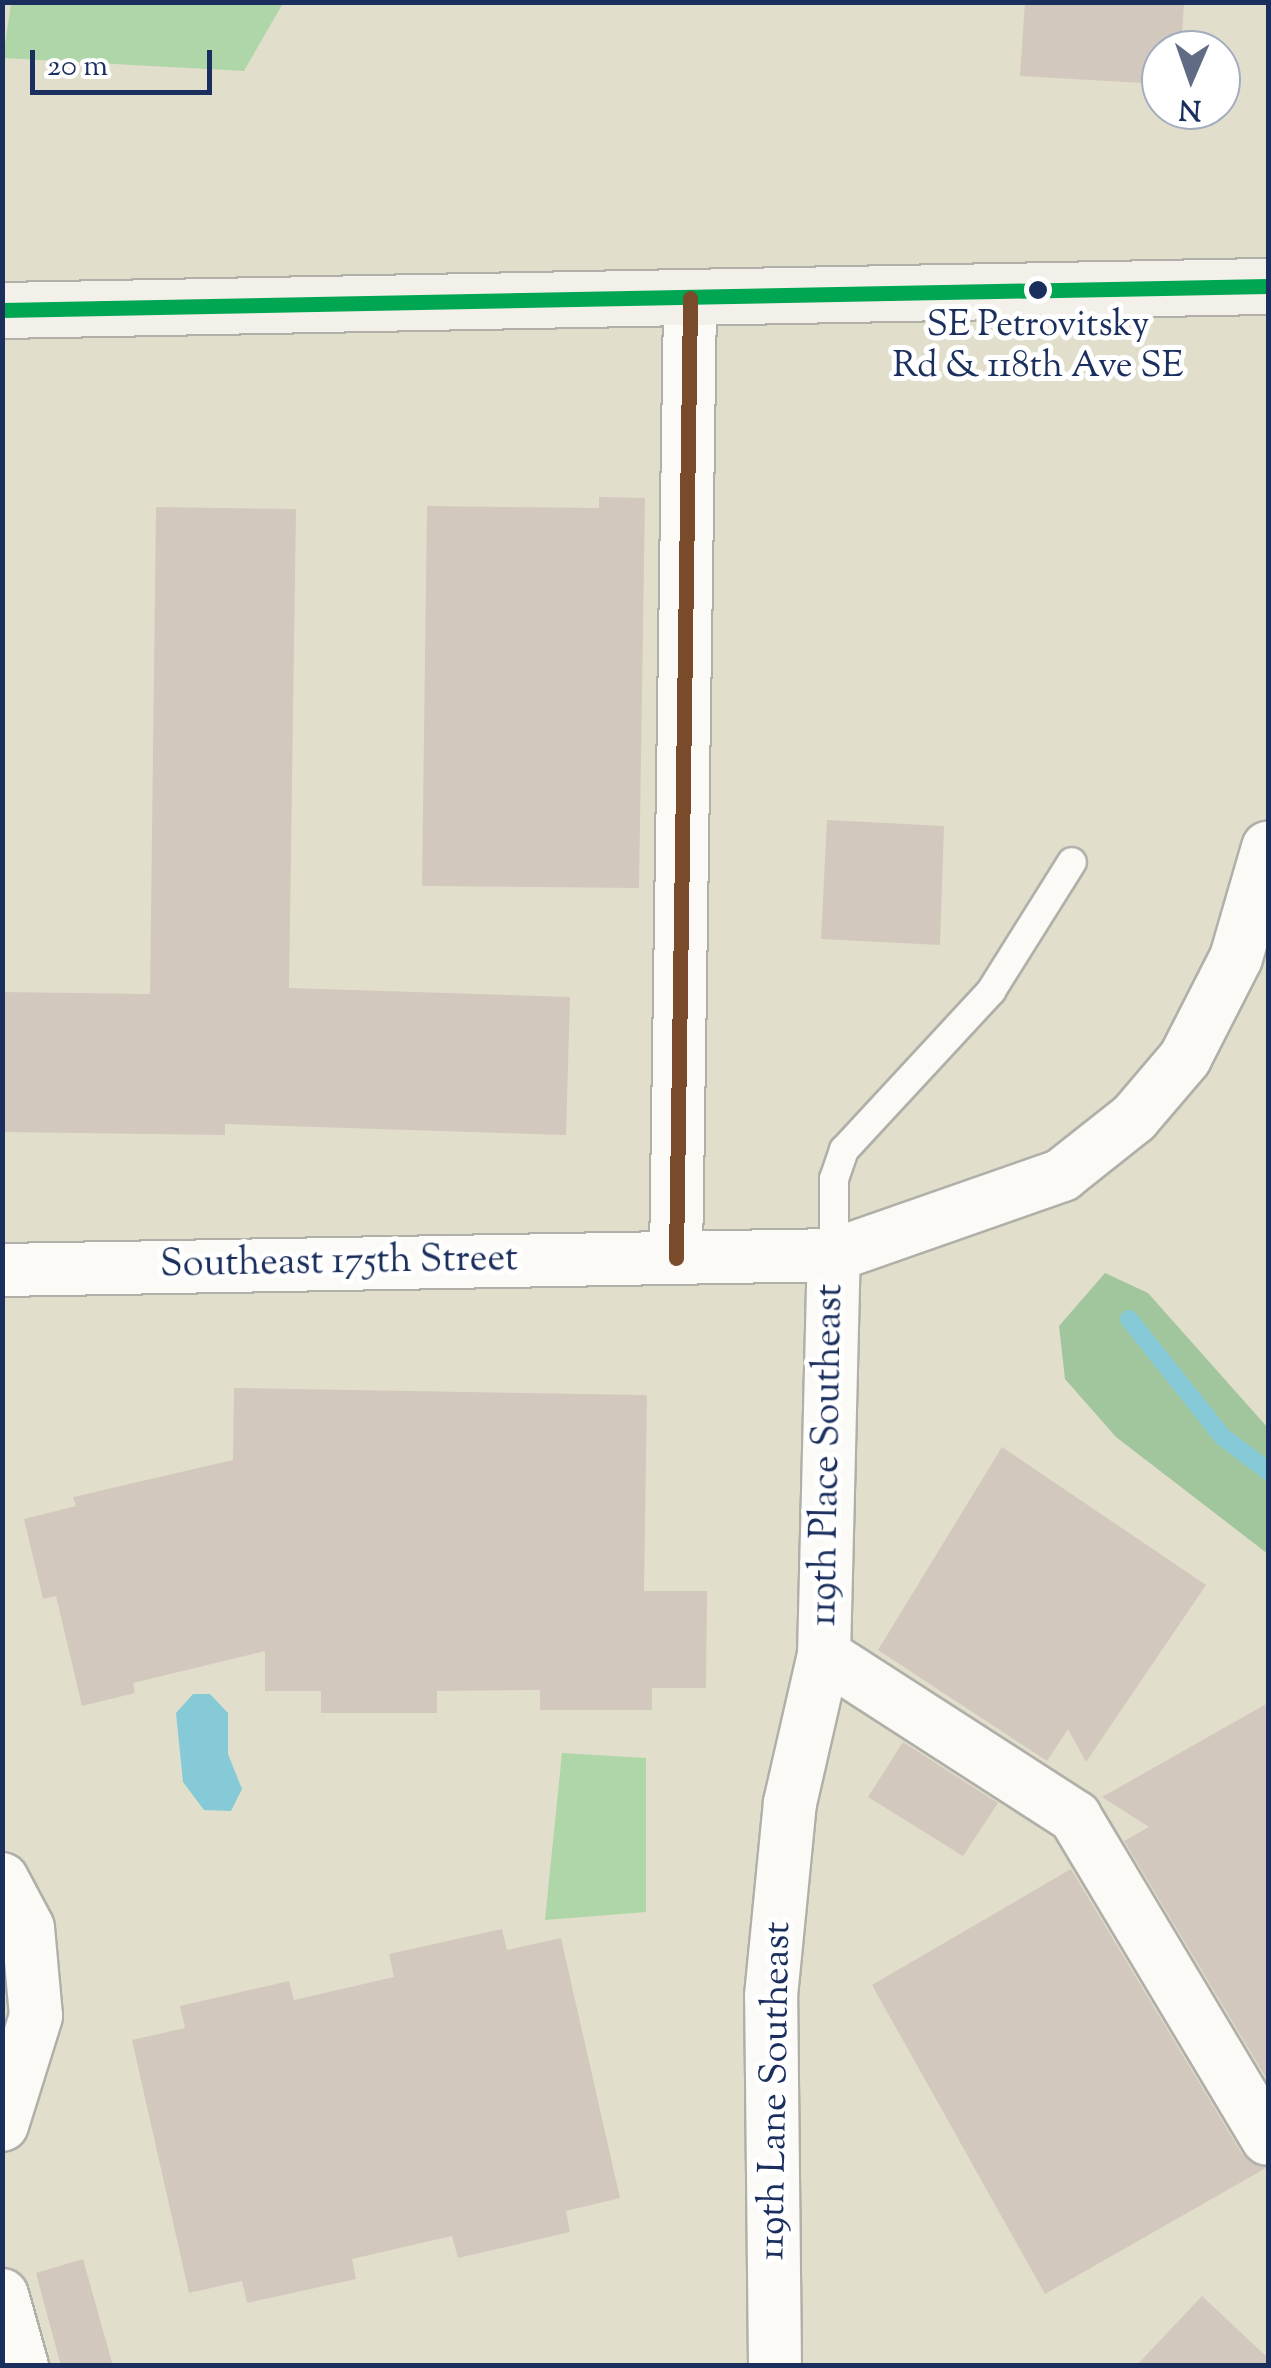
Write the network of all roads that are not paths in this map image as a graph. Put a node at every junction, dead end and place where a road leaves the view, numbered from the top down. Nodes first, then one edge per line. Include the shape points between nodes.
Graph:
1 (1268, 286) edge
2 (690, 298) junction
3 (2, 310) edge
4 (1072, 862) dead end
5 (1265, 876) edge
6 (834, 1255) junction
7 (676, 1258) junction
8 (2, 1270) edge
9 (824, 1655) junction
10 (2, 1879) edge
11 (2, 2125) edge
12 (1268, 2139) edge
13 (2, 2296) edge
14 (22, 2366) edge
15 (775, 2366) edge

1 - 2 main road
2 - 3 main road
2 - 7 street
4 - 6 lane via 991,991 844,1150 834,1179
5 - 6 street, Southeast 175th Street via 1236,958 1186,1058 1134,1118 1062,1176
6 - 7 street, Southeast 175th Street
6 - 9 street, 119th Place Southeast
7 - 8 street, Southeast 175th Street
9 - 12 street via 1075,1816
9 - 15 street, 119th Lane Southeast via 790,1802 771,1996
10 - 11 street via 28,1928 36,2016
13 - 14 street

